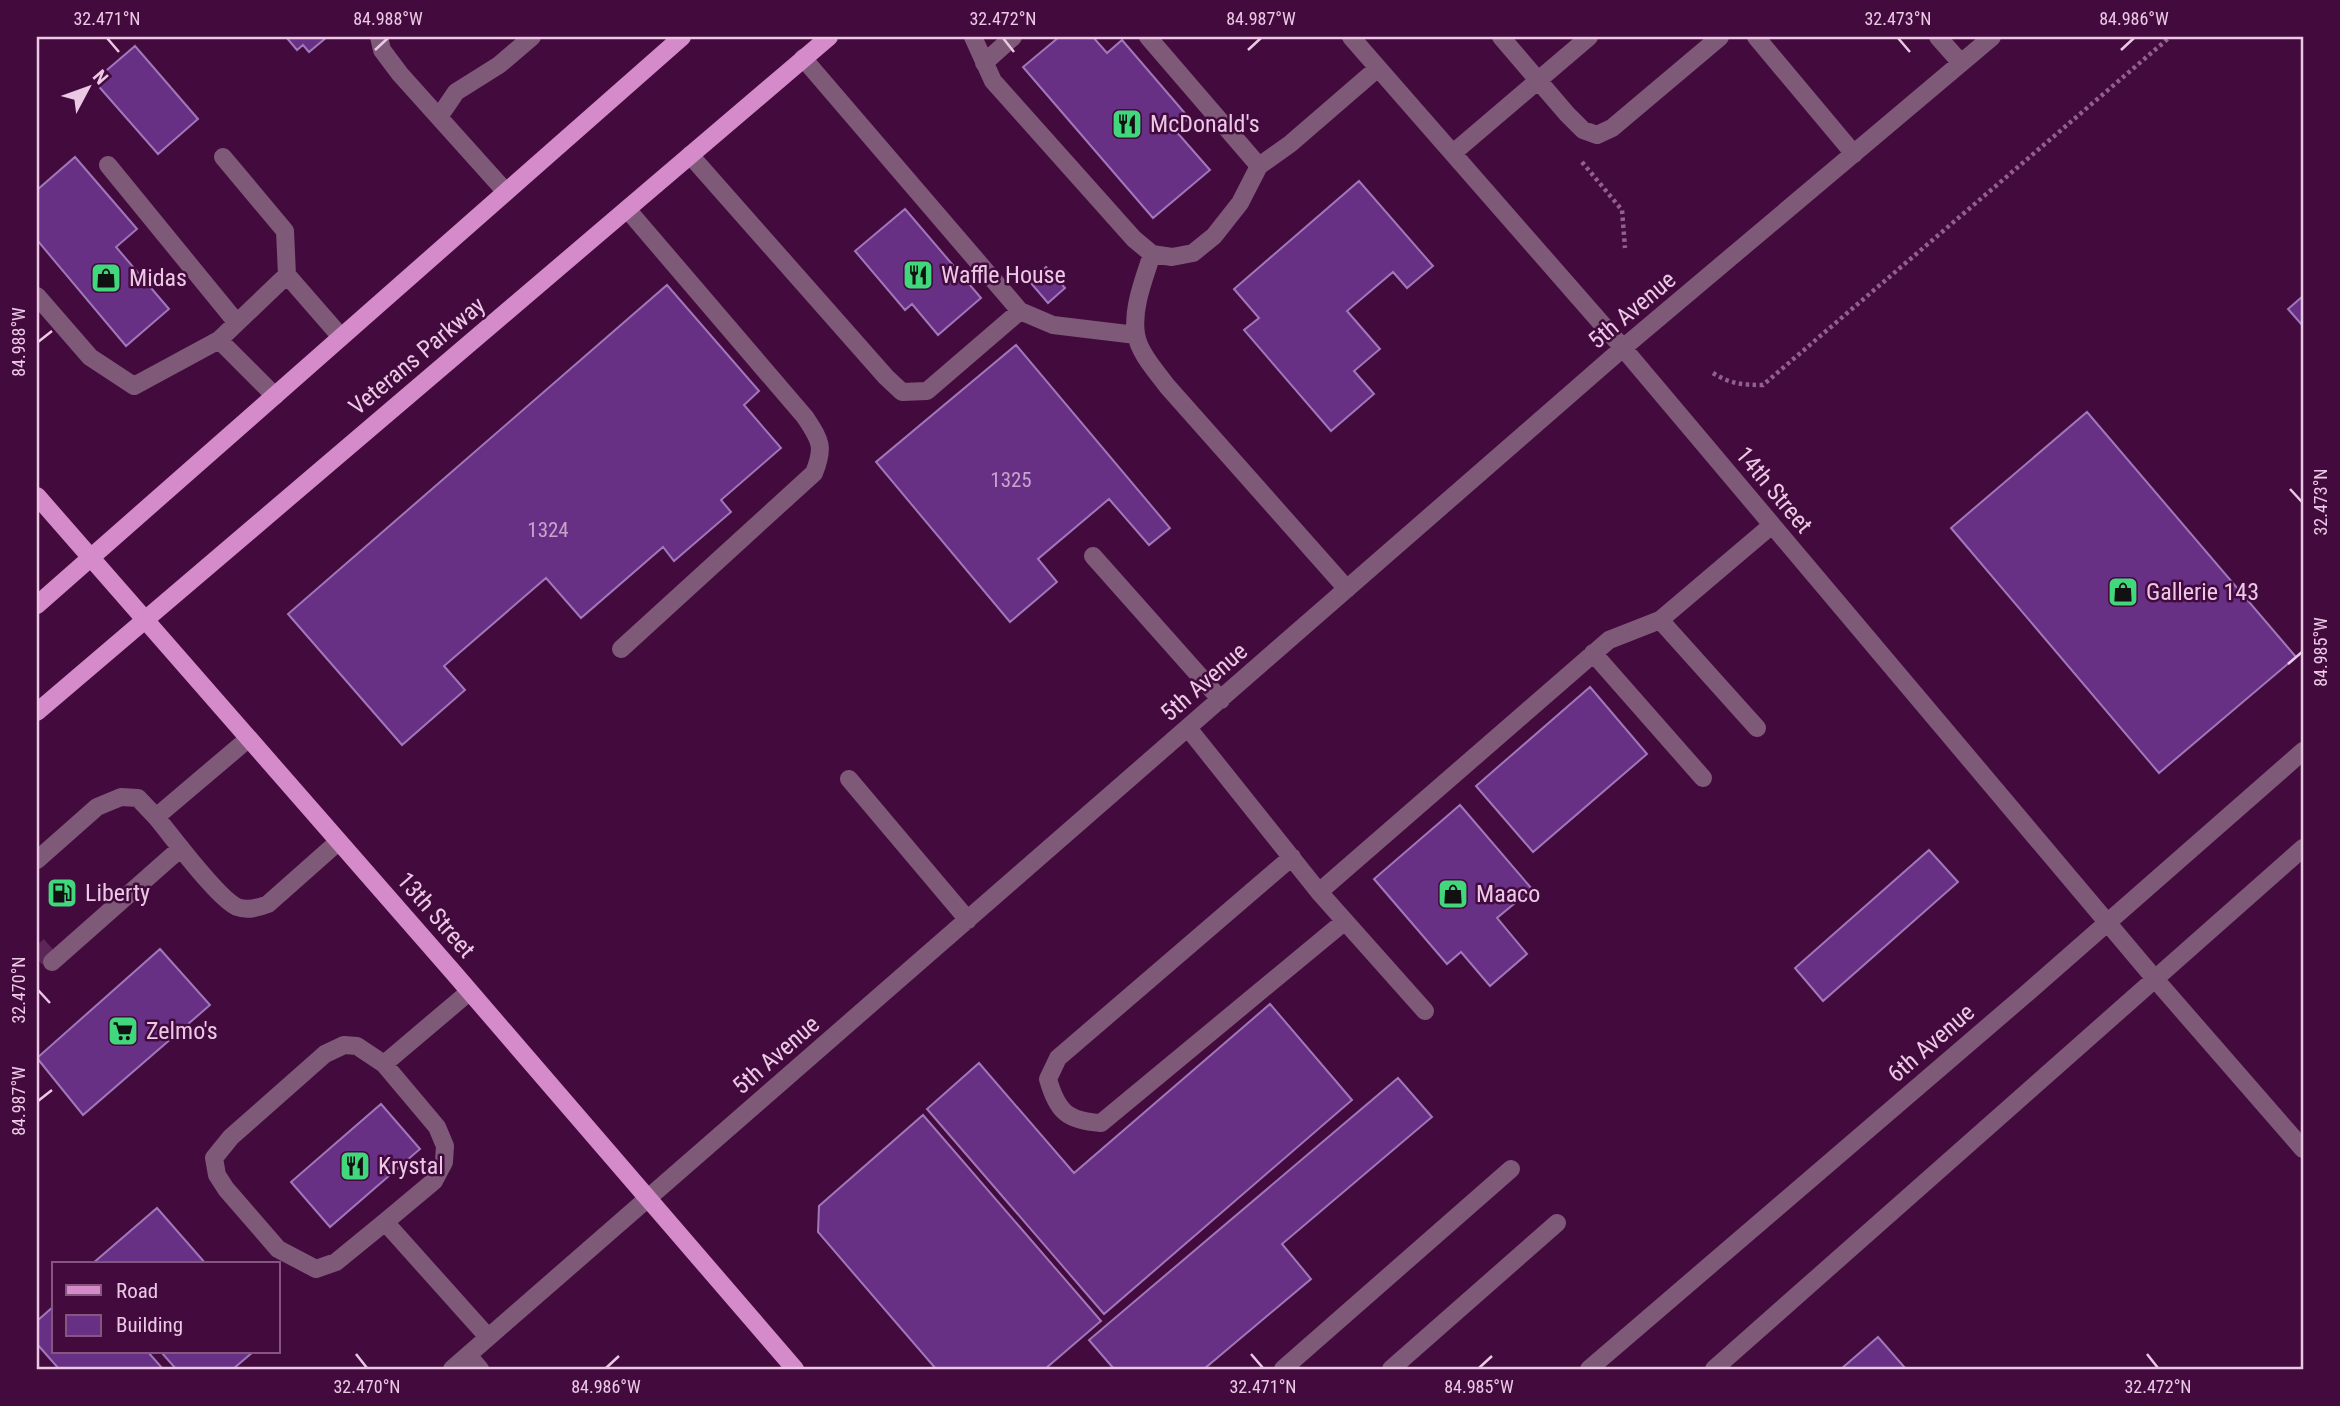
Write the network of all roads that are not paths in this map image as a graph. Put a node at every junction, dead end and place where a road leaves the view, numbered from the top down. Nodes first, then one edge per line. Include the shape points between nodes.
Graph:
1 (379, 37) edge
2 (532, 37) edge
3 (682, 37) edge
4 (829, 37) edge
5 (973, 37) edge
6 (1013, 37) edge
7 (1148, 37) edge
8 (1351, 37) edge
9 (1501, 37) edge
10 (1589, 37) edge
11 (1720, 37) edge
12 (1756, 37) edge
13 (1938, 37) edge
14 (1992, 37) edge
15 (803, 58) junction
16 (984, 63) junction
17 (1961, 63) junction
18 (1378, 68) junction
19 (1537, 81) junction
20 (439, 117) junction
21 (1453, 153) junction
22 (1854, 154) junction
23 (690, 155) junction
24 (223, 157) dead end
25 (108, 165) dead end
26 (1259, 166) junction
27 (506, 192) junction
28 (627, 209) junction
29 (1152, 254) junction
30 (287, 275) junction
31 (40, 307) edge
32 (1020, 311) junction
33 (237, 323) junction
34 (1136, 335) junction
35 (341, 337) junction
36 (219, 340) junction
37 (1623, 348) junction
38 (275, 396) junction
39 (37, 496) edge
40 (1772, 524) junction
41 (1093, 556) dead end
42 (90, 559) junction
43 (1347, 589) junction
44 (37, 605) edge
45 (1660, 620) junction
46 (144, 621) junction
47 (621, 649) dead end
48 (1593, 653) junction
49 (1221, 700) junction
50 (37, 712) edge
51 (1756, 728) dead end
52 (1188, 729) junction
53 (248, 739) junction
54 (2303, 751) edge
55 (1703, 778) dead end
56 (849, 779) dead end
57 (156, 817) junction
58 (338, 842) junction
59 (181, 848) junction
60 (2303, 848) edge
61 (1292, 857) junction
62 (37, 860) edge
63 (1319, 892) junction
64 (968, 920) junction
65 (1345, 921) junction
66 (2108, 922) junction
67 (52, 962) dead end
68 (2155, 979) junction
69 (469, 992) junction
70 (1425, 1011) dead end
71 (384, 1064) junction
72 (2303, 1149) edge
73 (1511, 1169) dead end
74 (648, 1199) junction
75 (385, 1222) junction
76 (1558, 1223) dead end
77 (488, 1337) junction
78 (474, 1362) edge
79 (452, 1369) edge
80 (794, 1369) edge
81 (1283, 1369) edge
82 (1391, 1369) edge
83 (1589, 1369) edge
84 (1714, 1369) edge

1 - 20 street via 382,50
2 - 20 street via 456,92
3 - 27 main road
4 - 15 main road, Veterans Parkway
5 - 16 street
6 - 16 street
7 - 26 street
8 - 18 street, 14th Street
9 - 19 street
10 - 19 street
11 - 19 street via 1612,128 1597,135 1583,130
12 - 22 street
13 - 17 street
14 - 17 street, 5th Avenue
15 - 23 main road, Veterans Parkway
15 - 32 street
16 - 29 street via 993,81
17 - 22 street, 5th Avenue
18 - 21 street, 14th Street
18 - 26 street
19 - 21 street
20 - 27 street
21 - 37 street, 14th Street
22 - 37 street, 5th Avenue
23 - 28 main road, Veterans Parkway
23 - 32 street via 902,392 927,391
24 - 30 street via 285,231
25 - 33 street
26 - 29 street via 1240,203 1214,236 1193,253
27 - 35 main road
28 - 46 main road, Veterans Parkway
28 - 47 street via 805,417 819,438 821,456 814,473
29 - 34 street via 1138,301
30 - 33 street
30 - 35 street
31 - 36 street via 90,357 134,386
32 - 34 street via 1053,325
33 - 36 street
34 - 43 street via 1167,386
35 - 38 main road
36 - 38 street
37 - 40 street, 14th Street
37 - 43 street, 5th Avenue
38 - 42 main road
39 - 42 main road, 13th Street
40 - 45 street
40 - 66 street, 14th Street
41 - 49 street
42 - 44 main road
42 - 46 main road, 13th Street
43 - 49 street, 5th Avenue
45 - 48 street via 1609,640
45 - 51 street
46 - 50 main road, Veterans Parkway
46 - 53 main road, 13th Street
48 - 55 street
48 - 63 street
49 - 52 street, 5th Avenue
52 - 61 street
52 - 64 street, 5th Avenue
53 - 57 street
53 - 58 main road, 13th Street
54 - 66 street, 6th Avenue
56 - 64 street
57 - 59 street
57 - 62 street via 138,798 121,797 97,807
58 - 59 street via 268,904 254,909 237,907 221,894
58 - 69 main road, 13th Street
59 - 67 street
60 - 68 street
61 - 63 street
61 - 65 street via 1058,1058 1048,1079 1064,1113 1083,1122 1101,1123
63 - 65 street
64 - 74 street, 5th Avenue
65 - 70 street
66 - 68 street, 14th Street
66 - 83 street, 6th Avenue
68 - 72 street, 14th Street
68 - 84 street
69 - 71 street
69 - 74 main road, 13th Street
71 - 75 street via 437,1127 445,1146 444,1162 434,1181
71 - 75 street via 357,1046 344,1045 325,1054 214,1157 217,1175 226,1189 278,1248 316,1269 336,1262
73 - 81 street
74 - 77 street, 5th Avenue
74 - 80 main road, 13th Street
75 - 77 street
76 - 82 street
77 - 78 street, 5th Avenue
78 - 79 street, 5th Avenue

